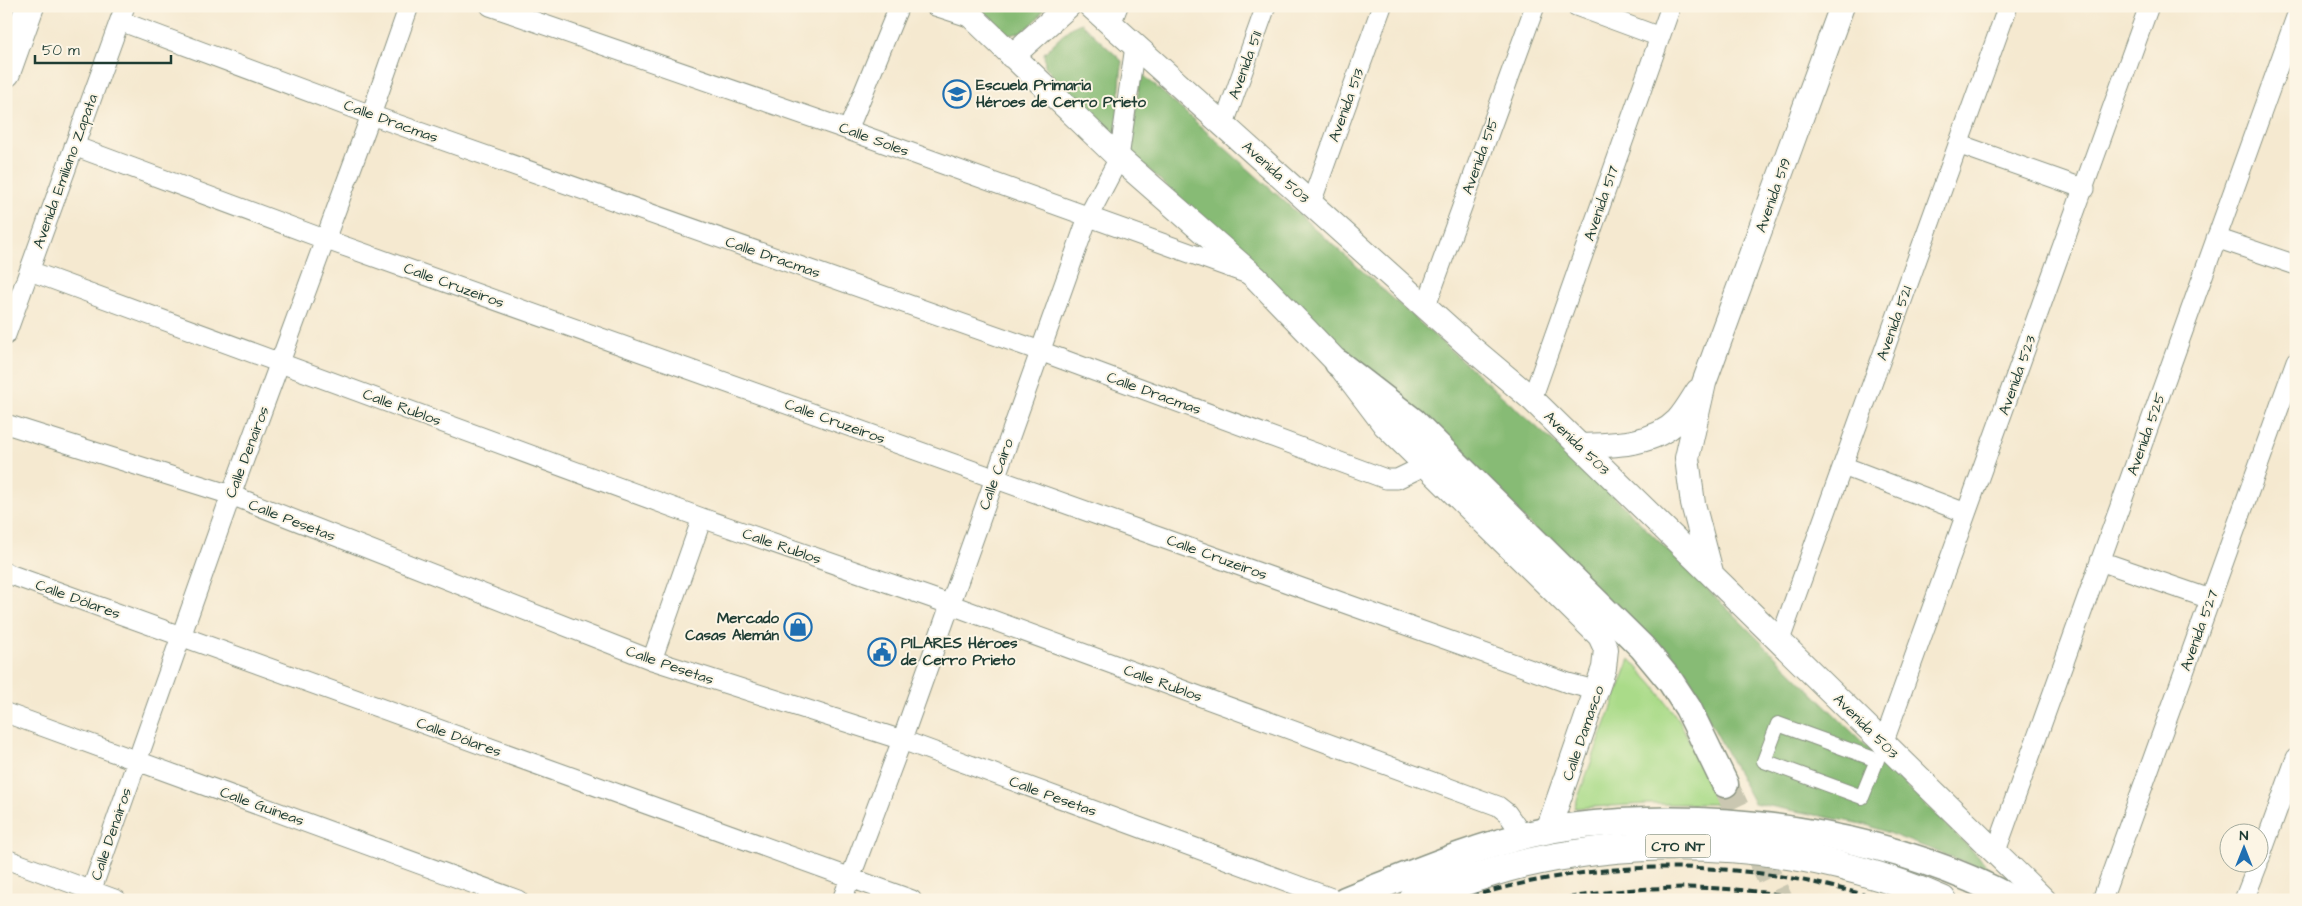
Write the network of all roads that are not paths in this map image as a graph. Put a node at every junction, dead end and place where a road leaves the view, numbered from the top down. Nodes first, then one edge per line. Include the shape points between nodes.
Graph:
1 (30, 6) edge
2 (408, 6) edge
3 (490, 6) edge
4 (899, 6) edge
5 (935, 6) edge
6 (1068, 6) edge
7 (1091, 6) edge
8 (1266, 6) edge
9 (1382, 6) edge
10 (1534, 6) edge
11 (1576, 6) edge
12 (1671, 6) edge
13 (1842, 6) edge
14 (2008, 6) edge
15 (2149, 6) edge
16 (966, 12) edge
17 (122, 13) edge
18 (1114, 15) edge
19 (2296, 17) edge
20 (1660, 37) junction
21 (1135, 46) junction
22 (1012, 56) junction
23 (6, 73) edge
24 (371, 115) junction
25 (1224, 124) junction
26 (848, 130) junction
27 (1958, 144) junction
28 (74, 146) junction
29 (1119, 158) junction
30 (2085, 189) junction
31 (1311, 203) junction
32 (1088, 217) junction
33 (2216, 238) junction
34 (324, 240) junction
35 (2296, 265) edge
36 (30, 271) junction
37 (1256, 278) junction
38 (1426, 306) junction
39 (6, 335) edge
40 (1040, 351) junction
41 (2296, 361) edge
42 (281, 362) junction
43 (1338, 363) junction
44 (1704, 383) junction
45 (1532, 399) junction
46 (6, 424) edge
47 (1582, 446) junction
48 (1426, 465) junction
49 (1843, 466) junction
50 (995, 477) junction
51 (230, 496) junction
52 (1966, 513) junction
53 (702, 518) junction
54 (2100, 561) junction
55 (1710, 572) junction
56 (6, 573) edge
57 (2210, 599) junction
58 (949, 604) junction
59 (181, 637) junction
60 (1780, 640) junction
61 (652, 660) junction
62 (1598, 691) junction
63 (6, 713) edge
64 (1778, 724) joint
65 (902, 740) junction
66 (1883, 744) junction
67 (2296, 758) edge
68 (136, 760) junction
69 (1726, 784) tunnel mouth
70 (1548, 830) junction
71 (2270, 830) edge
72 (1523, 836) junction
73 (1996, 851) junction
74 (6, 859) edge
75 (2254, 874) edge
76 (850, 878) junction
77 (90, 895) edge
78 (117, 900) edge
79 (518, 900) edge
80 (842, 900) edge
81 (912, 900) edge
82 (1336, 900) edge
83 (1345, 900) edge
84 (1413, 900) edge
85 (1942, 900) edge
86 (2014, 900) edge
87 (2044, 900) edge
88 (2102, 900) edge
89 (2244, 900) edge

1 - 23 main road
2 - 24 street, Calle Denairos
3 - 26 street, Calle Soles
4 - 26 street
5 - 16 street
6 - 22 street
7 - 18 street, Avenida 503
8 - 25 street, Avenida 511
9 - 31 street, Avenida 513
10 - 38 street, Avenida 515
11 - 20 street
12 - 20 street, Avenida 517
13 - 44 street, Avenida 519
14 - 27 street, Avenida 521
15 - 30 street, Avenida 523
16 - 22 street
17 - 24 street, Calle Dracmas
17 - 28 street, Avenida Emiliano Zapata
18 - 21 street, Avenida 503
19 - 33 street, Avenida 525
20 - 45 street, Avenida 517
21 - 25 street, Avenida 503
21 - 29 street, Calle Cairo
22 - 29 street
24 - 34 street, Calle Denairos
24 - 40 street, Calle Dracmas
25 - 31 street, Avenida 503
26 - 32 street, Calle Soles
27 - 30 street
27 - 49 street, Avenida 521
28 - 34 street, Calle Cruzeiros
28 - 36 street, Avenida Emiliano Zapata
29 - 32 street, Calle Cairo
29 - 37 street
30 - 52 street, Avenida 523
31 - 38 street, Avenida 503
32 - 37 street, Calle Soles
32 - 40 street, Calle Cairo
33 - 35 street
33 - 54 street, Avenida 525
34 - 42 street, Calle Denairos
34 - 50 street, Calle Cruzeiros
36 - 39 street, Avenida Emiliano Zapata
36 - 42 street, Calle Rublos
37 - 43 street
38 - 45 street, Avenida 503
40 - 48 street, Calle Dracmas via 1386,479 1394,480
40 - 50 street, Calle Cairo
41 - 57 street, Avenida 527
42 - 51 street, Calle Denairos
42 - 53 street, Calle Rublos
43 - 48 street via 1385,425
43 - 69 main road via 1413,421 1642,648 1688,708
44 - 47 street, Avenida 519 via 1678,420 1663,431 1626,444
44 - 55 street, Avenida 519 via 1687,458 1693,504
45 - 47 street, Avenida 503
46 - 51 street, Calle Pesetas
47 - 55 street, Avenida 503
48 - 62 street, Calle Damasco via 1600,636 1606,649
49 - 52 street
49 - 60 street, Avenida 521
50 - 58 street, Calle Cairo
50 - 62 street, Calle Cruzeiros
51 - 59 street, Calle Denairos
51 - 61 street, Calle Pesetas
52 - 66 street, Avenida 523
53 - 58 street, Calle Rublos
53 - 61 street
54 - 57 street
54 - 73 street, Avenida 525
55 - 60 street, Avenida 503
56 - 59 street, Calle Dólares
57 - 88 street, Avenida 527
58 - 65 street, Calle Cairo
58 - 72 street, Calle Rublos via 1503,808
59 - 68 street, Calle Denairos
59 - 76 street, Calle Dólares
60 - 66 street, Avenida 503
61 - 65 street, Calle Pesetas
62 - 70 street, Calle Damasco
63 - 68 street, Calle Guineas
64 - 64 street via 1764,762 1862,797 1876,760
65 - 76 street, Calle Cairo
65 - 82 street, Calle Pesetas
66 - 73 street, Avenida 503
67 - 71 street
68 - 77 street, Calle Denairos
68 - 79 street, Calle Guineas
70 - 72 main road, CTO INT
70 - 86 main road, CTO INT via 1688,820 1802,830 1920,861
72 - 83 main road, CTO INT via 1460,855
73 - 87 street, Avenida 503
74 - 77 street
75 - 89 street
76 - 80 street, Calle Cairo
76 - 81 street, Calle Dólares
77 - 78 street
84 - 85 main road, CTO INT via 1473,878 1548,859 1673,846 1717,847 1801,858 1887,880

